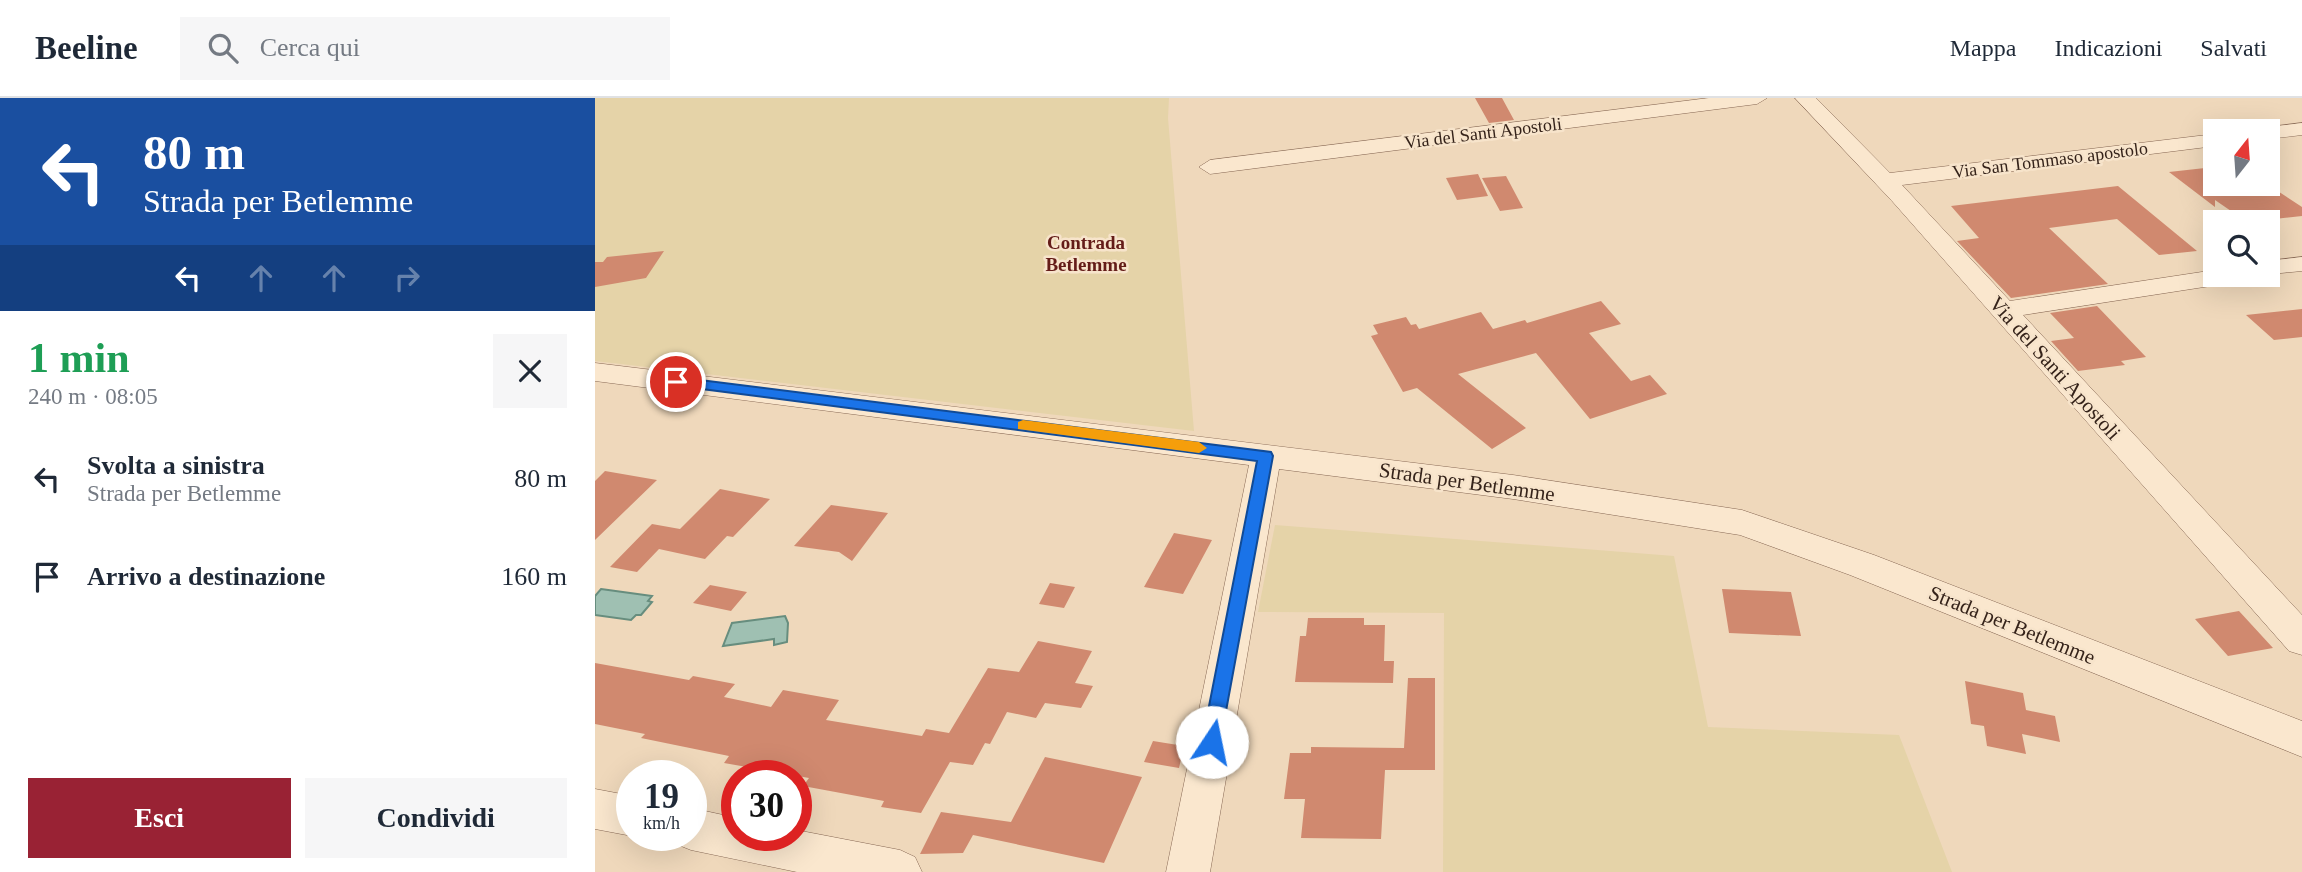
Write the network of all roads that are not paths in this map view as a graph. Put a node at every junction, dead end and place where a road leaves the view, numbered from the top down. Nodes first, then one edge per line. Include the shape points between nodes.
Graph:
1 (1757, 98) edge
2 (1805, 98) edge
3 (2302, 129) edge
4 (2280, 132) edge
5 (2203, 141) edge
6 (1210, 167) dead end
7 (1884, 180) junction
8 (2302, 264) edge
9 (2280, 267) edge
10 (2203, 279) edge
11 (2002, 310) junction
12 (595, 372) edge
13 (1266, 456) junction
14 (2302, 640) edge
15 (2302, 739) edge
16 (595, 809) edge
17 (616, 814) edge
18 (707, 832) edge
19 (900, 872) edge
20 (1188, 872) edge

1 - 6 street, Via del Santi Apostoli
2 - 7 street, Via del Santi Apostoli
3 - 4 street
5 - 7 street, Via San Tommaso apostolo
7 - 11 street, Via del Santi Apostoli
8 - 9 street
10 - 11 street
11 - 14 street, Via del Santi Apostoli
12 - 13 street, Strada per Betlemme
13 - 15 street, Strada per Betlemme via 1513,487 1742,523 1862,565
13 - 20 street
16 - 17 street
18 - 19 street

